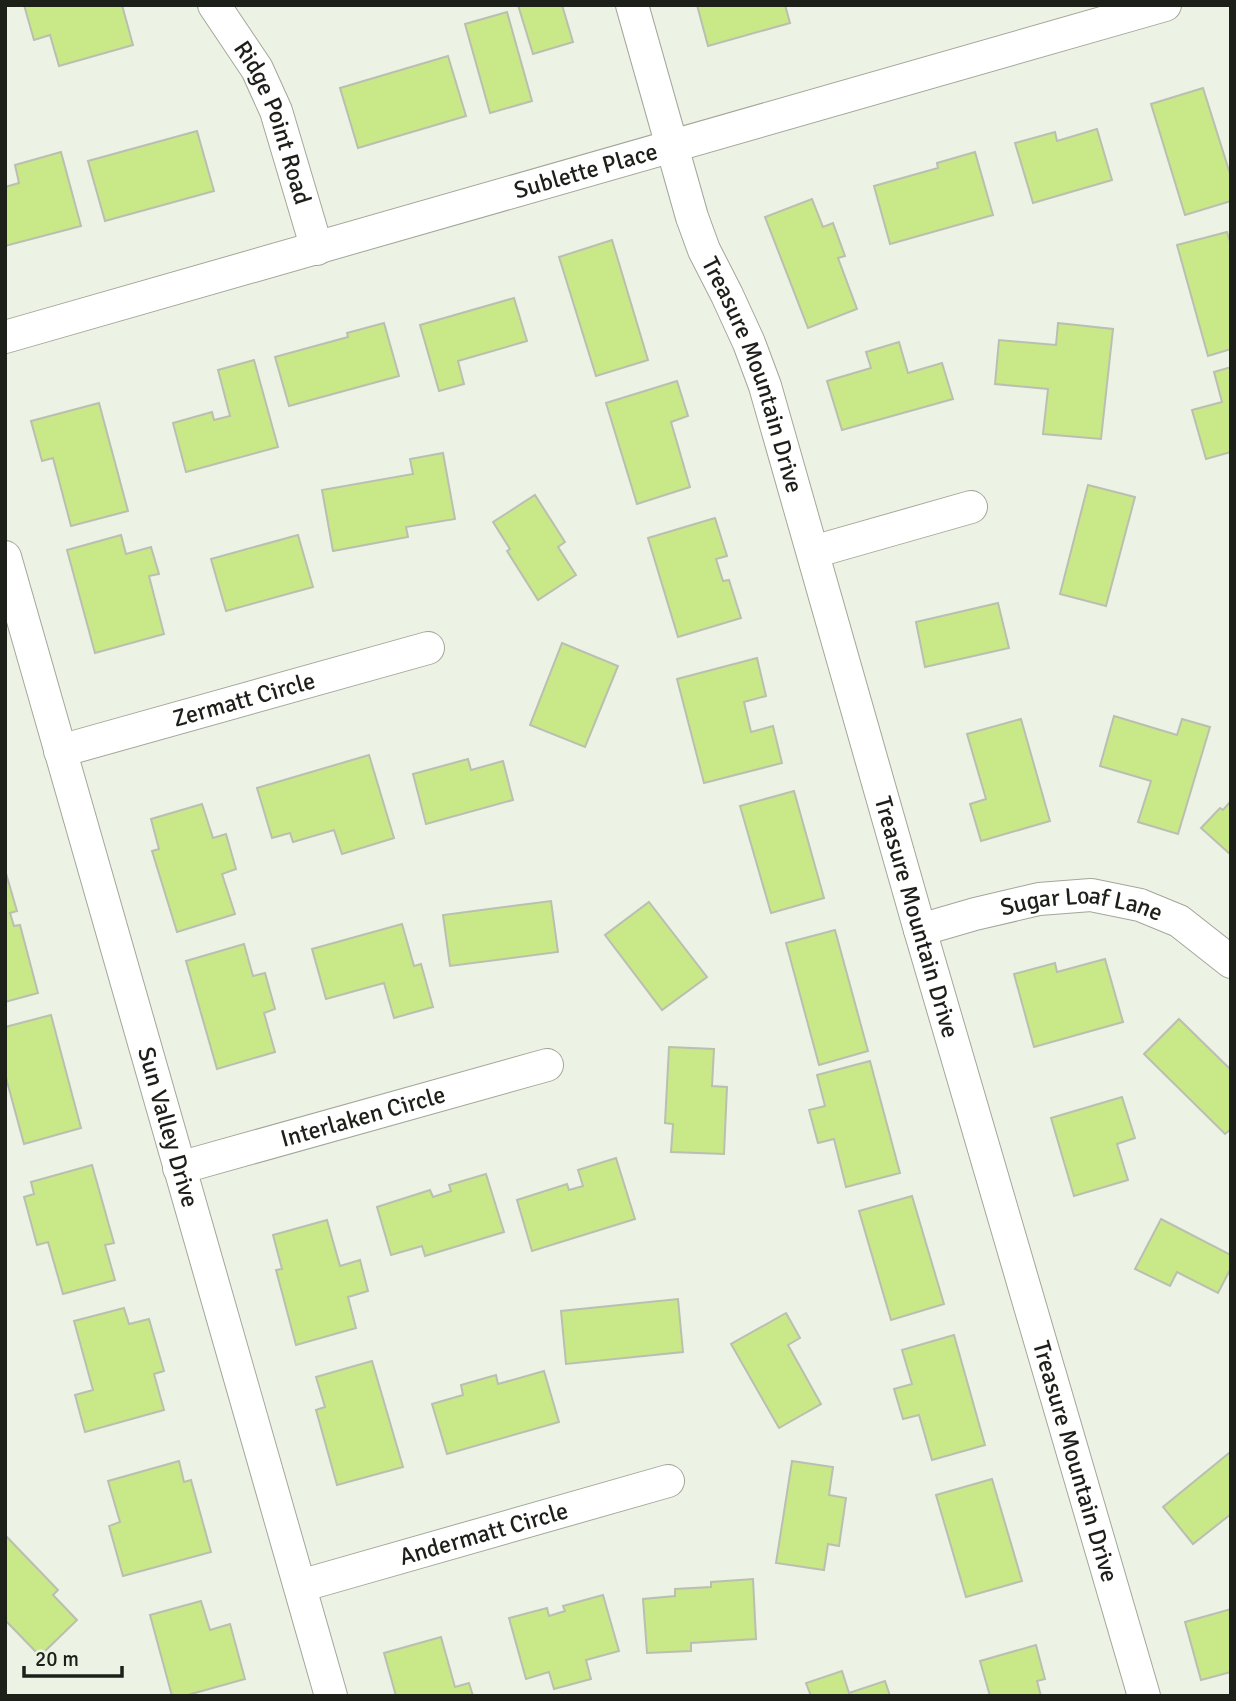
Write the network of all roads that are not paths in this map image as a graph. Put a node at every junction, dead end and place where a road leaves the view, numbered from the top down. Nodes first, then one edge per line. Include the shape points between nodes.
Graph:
1 (214, 5) edge
2 (632, 5) edge
3 (1165, 5) edge
4 (671, 146) junction
5 (317, 248) junction
6 (5, 337) edge
7 (971, 507) dead end
8 (813, 552) junction
9 (5, 557) edge
10 (428, 648) dead end
11 (60, 751) junction
12 (920, 930) junction
13 (1231, 962) edge
14 (547, 1065) dead end
15 (179, 1168) junction
16 (667, 1481) dead end
17 (300, 1586) junction
18 (331, 1696) edge
19 (1144, 1696) edge

1 - 5 street, Ridge Point Road via 257,68 276,111
2 - 4 street, Treasure Mountain Drive
3 - 4 street, Sublette Place
4 - 5 street, Sublette Place
4 - 8 street, Treasure Mountain Drive via 704,250 765,386
5 - 6 street, Sublette Place
7 - 8 street
8 - 12 street, Treasure Mountain Drive
9 - 11 street, Sun Valley Drive
10 - 11 street, Zermatt Circle
11 - 15 street, Sun Valley Drive
12 - 13 street, Sugar Loaf Lane via 1039,899 1091,895 1140,905 1179,921
12 - 19 street, Treasure Mountain Drive
14 - 15 street, Interlaken Circle
15 - 17 street, Sun Valley Drive
16 - 17 street, Andermatt Circle
17 - 18 street, Sun Valley Drive

